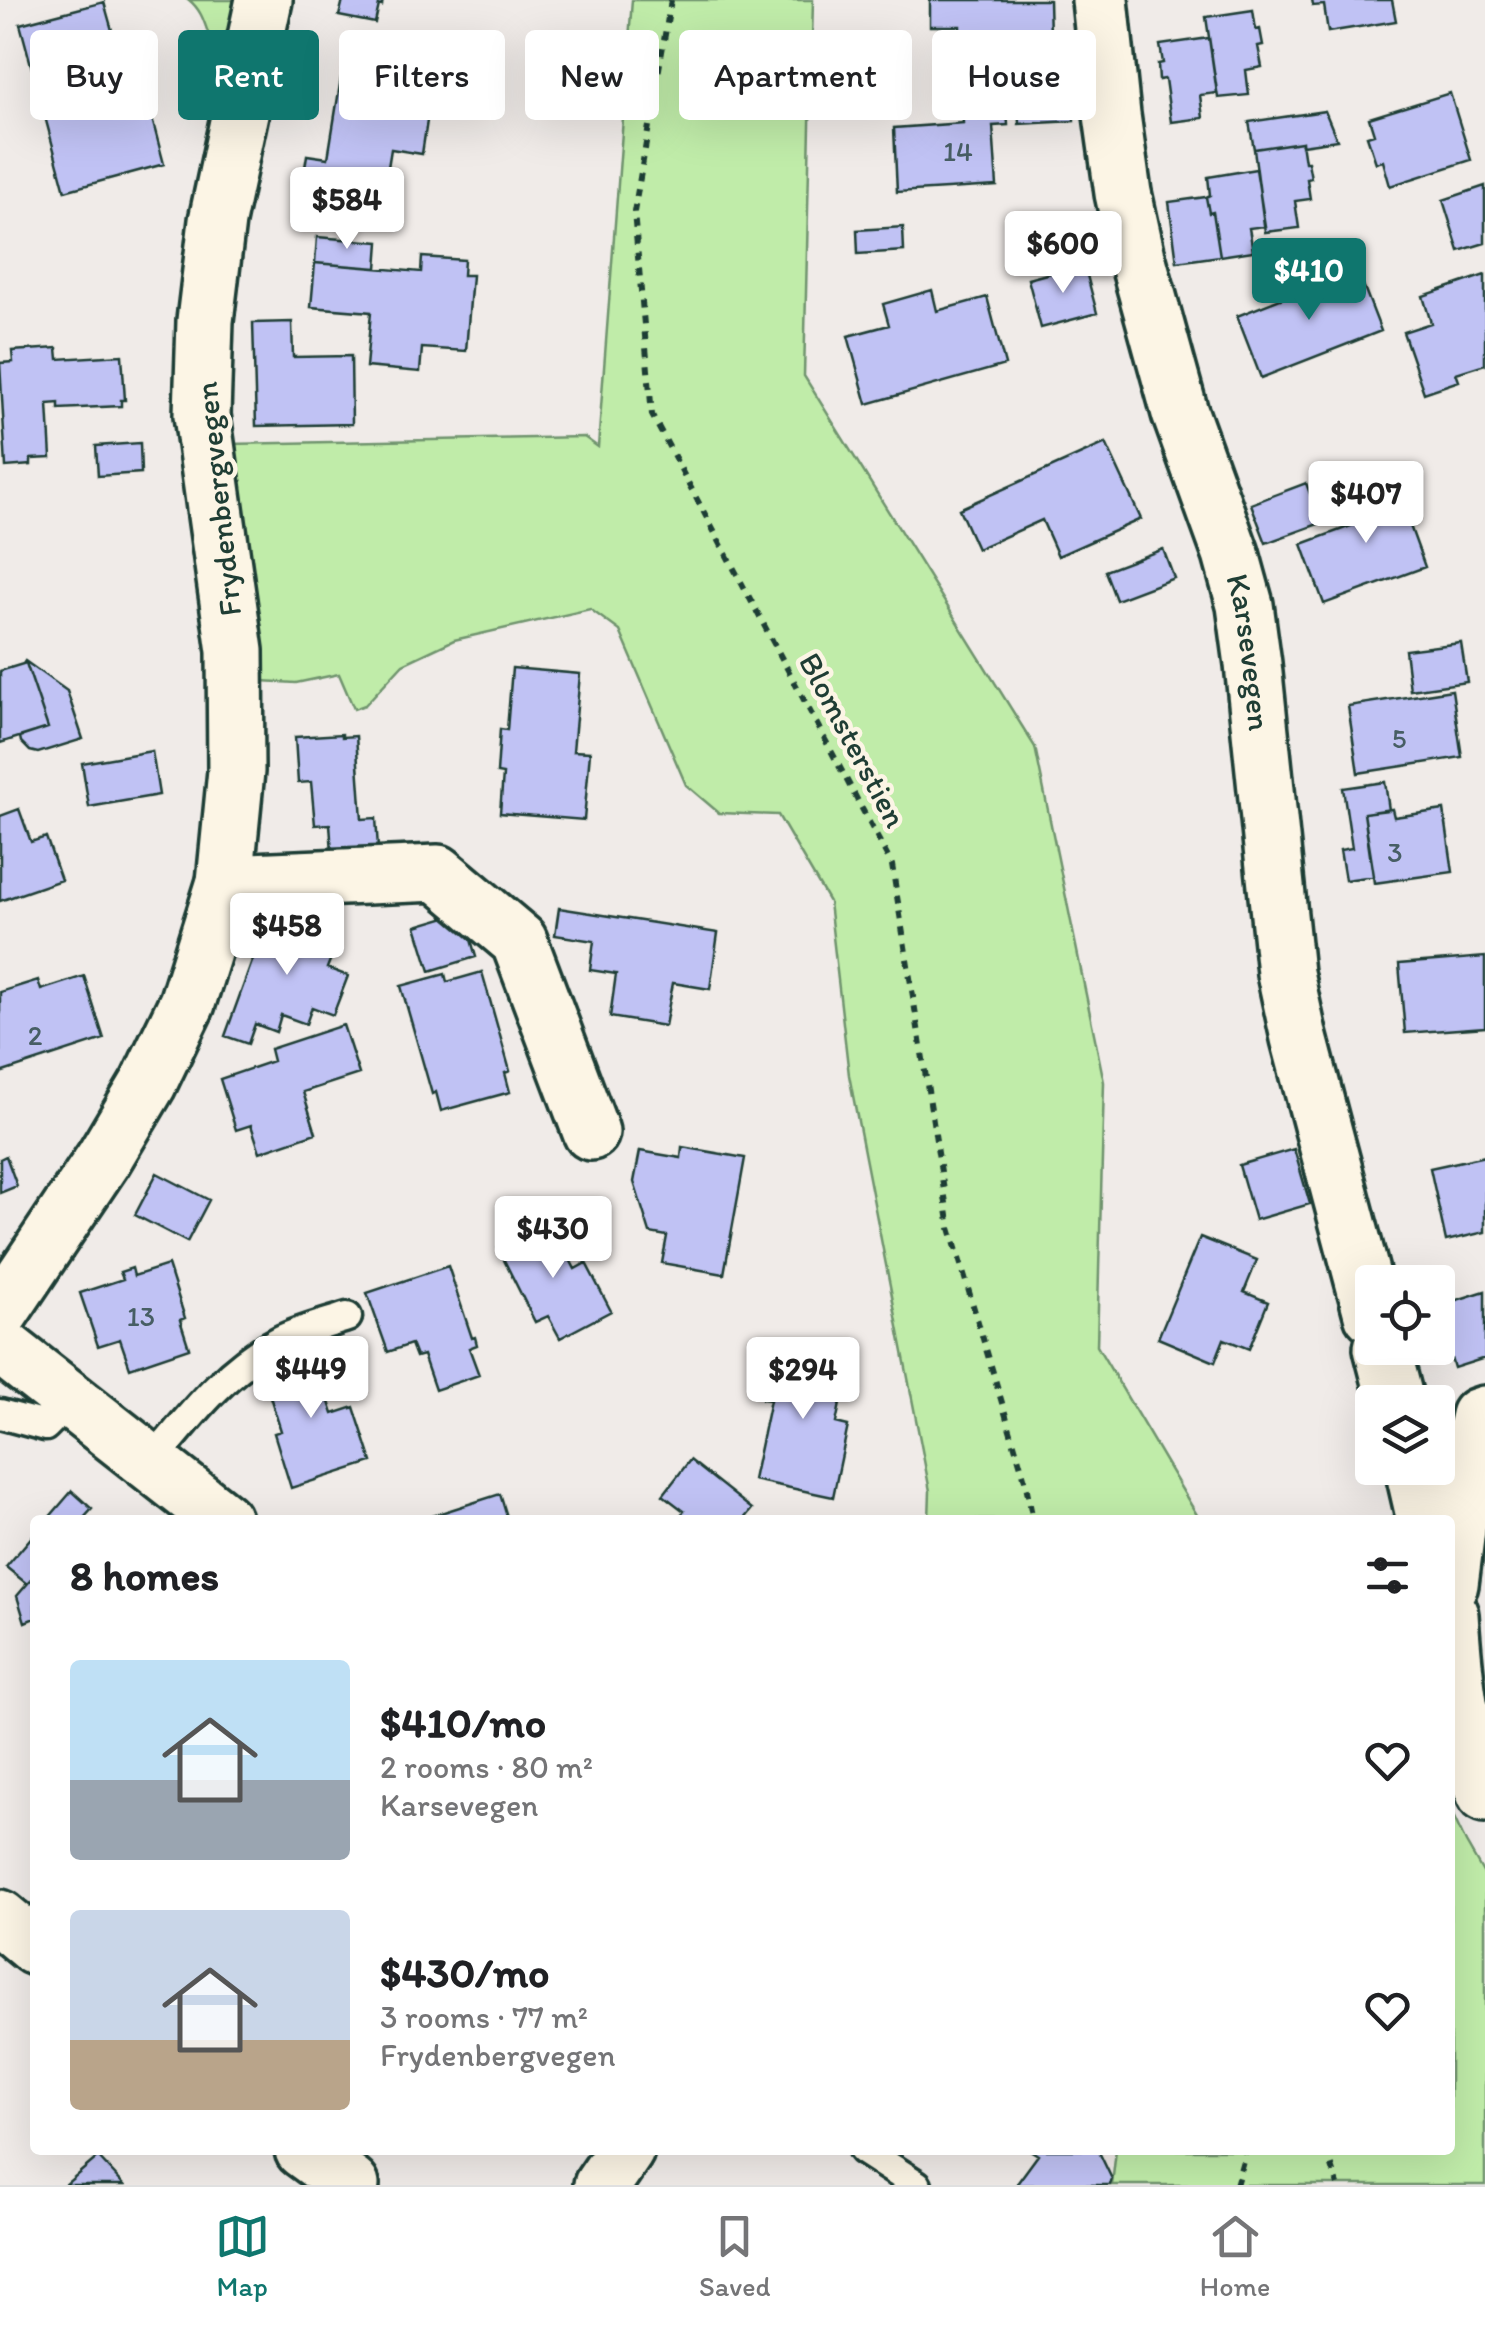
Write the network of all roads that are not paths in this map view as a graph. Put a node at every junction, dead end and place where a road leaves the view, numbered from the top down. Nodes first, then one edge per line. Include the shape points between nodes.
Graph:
1 (264, 0) edge
2 (1100, 0) edge
3 (225, 882) junction
4 (591, 1132) dead end
5 (1359, 1265) edge
6 (0, 1313) edge
7 (347, 1317) dead end
8 (0, 1345) edge
9 (70, 1402) junction
10 (0, 1414) edge
11 (1467, 1419) edge
12 (151, 1462) junction
13 (1416, 1485) edge
14 (216, 1515) edge
15 (1424, 1515) edge
16 (1455, 1545) edge
17 (1455, 1673) edge
18 (1485, 1794) edge
19 (0, 1918) edge
20 (30, 1943) edge
21 (310, 2155) edge
22 (623, 2155) edge
23 (871, 2155) edge
24 (351, 2185) edge
25 (602, 2185) edge
26 (917, 2185) edge

1 - 3 street, Frydenbergvegen via 217,222 205,321 202,415 235,651 236,771
2 - 5 street, Karsevegen via 1137,258 1244,605 1285,974
3 - 4 street via 438,873 519,941
3 - 6 street, Frydenbergvegen via 187,1003 148,1084
7 - 12 lane via 284,1338 250,1358
8 - 9 street
9 - 10 lane via 45,1426
9 - 12 street
11 - 16 street
12 - 14 street
13 - 15 street
17 - 18 street
19 - 20 street
21 - 24 street
22 - 25 street
23 - 26 lane

